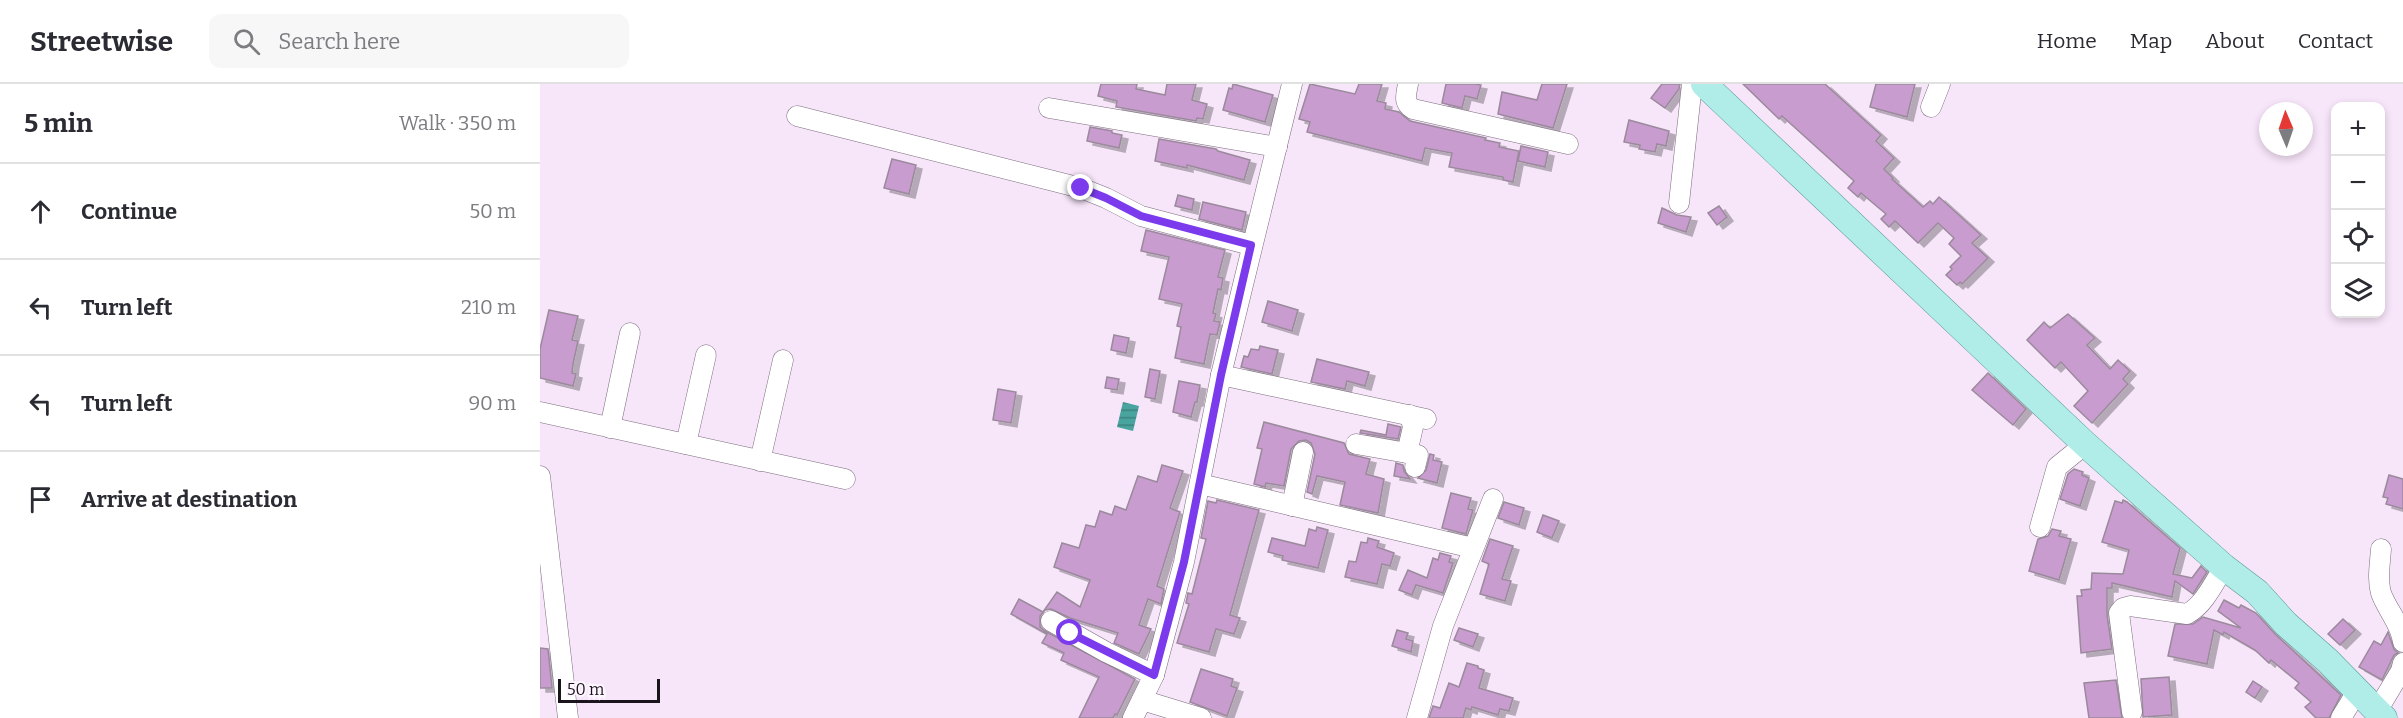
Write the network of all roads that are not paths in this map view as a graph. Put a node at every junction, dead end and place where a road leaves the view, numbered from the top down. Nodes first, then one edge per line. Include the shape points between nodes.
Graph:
1 (1292, 84) edge
2 (1408, 84) edge
3 (1692, 84) edge
4 (1704, 84) edge
5 (1940, 84) edge
6 (1931, 107) dead end
7 (1049, 108) dead end
8 (797, 116) dead end
9 (1568, 144) dead end
10 (1277, 147) junction
11 (1679, 203) dead end
12 (1251, 245) junction
13 (630, 333) dead end
14 (706, 355) dead end
15 (783, 360) dead end
16 (1221, 375) junction
17 (540, 412) edge
18 (610, 428) junction
19 (2084, 443) junction
20 (686, 444) junction
21 (1356, 444) dead end
22 (1303, 453) dead end
23 (760, 461) junction
24 (540, 476) edge
25 (845, 479) dead end
26 (1200, 484) junction
27 (1493, 499) dead end
28 (1293, 506) junction
29 (2040, 527) dead end
30 (1473, 548) junction
31 (2381, 549) dead end
32 (2224, 567) junction
33 (1051, 621) dead end
34 (2403, 642) edge
35 (2403, 663) edge
36 (1154, 675) junction
37 (2358, 690) junction
38 (1142, 700) junction
39 (2132, 712) dead end
40 (2380, 715) edge
41 (568, 718) edge
42 (1133, 718) edge
43 (1202, 718) edge
44 (1417, 718) edge
45 (2341, 718) edge

1 - 10 street
2 - 9 street via 1406,104 1413,109
3 - 11 street
4 - 19 main road
5 - 6 street
7 - 10 street
8 - 12 street via 1081,188 1141,216
10 - 12 street
12 - 16 street
13 - 18 street
14 - 20 street
15 - 23 street
16 - 21 street via 1418,417 1413,427 1411,460
16 - 26 street
17 - 18 street
18 - 20 street
19 - 29 street via 2057,467
19 - 32 main road
20 - 23 street
22 - 28 street
23 - 25 street
24 - 41 street
26 - 28 street
26 - 36 street
27 - 30 street
28 - 30 street
30 - 44 street via 1443,626
31 - 34 street via 2378,580
32 - 37 main road via 2257,592
32 - 39 street via 2201,602 2187,614 2130,606 2119,613
33 - 36 street
35 - 40 street
36 - 38 street
37 - 40 main road
37 - 45 street
38 - 42 street
38 - 43 street

